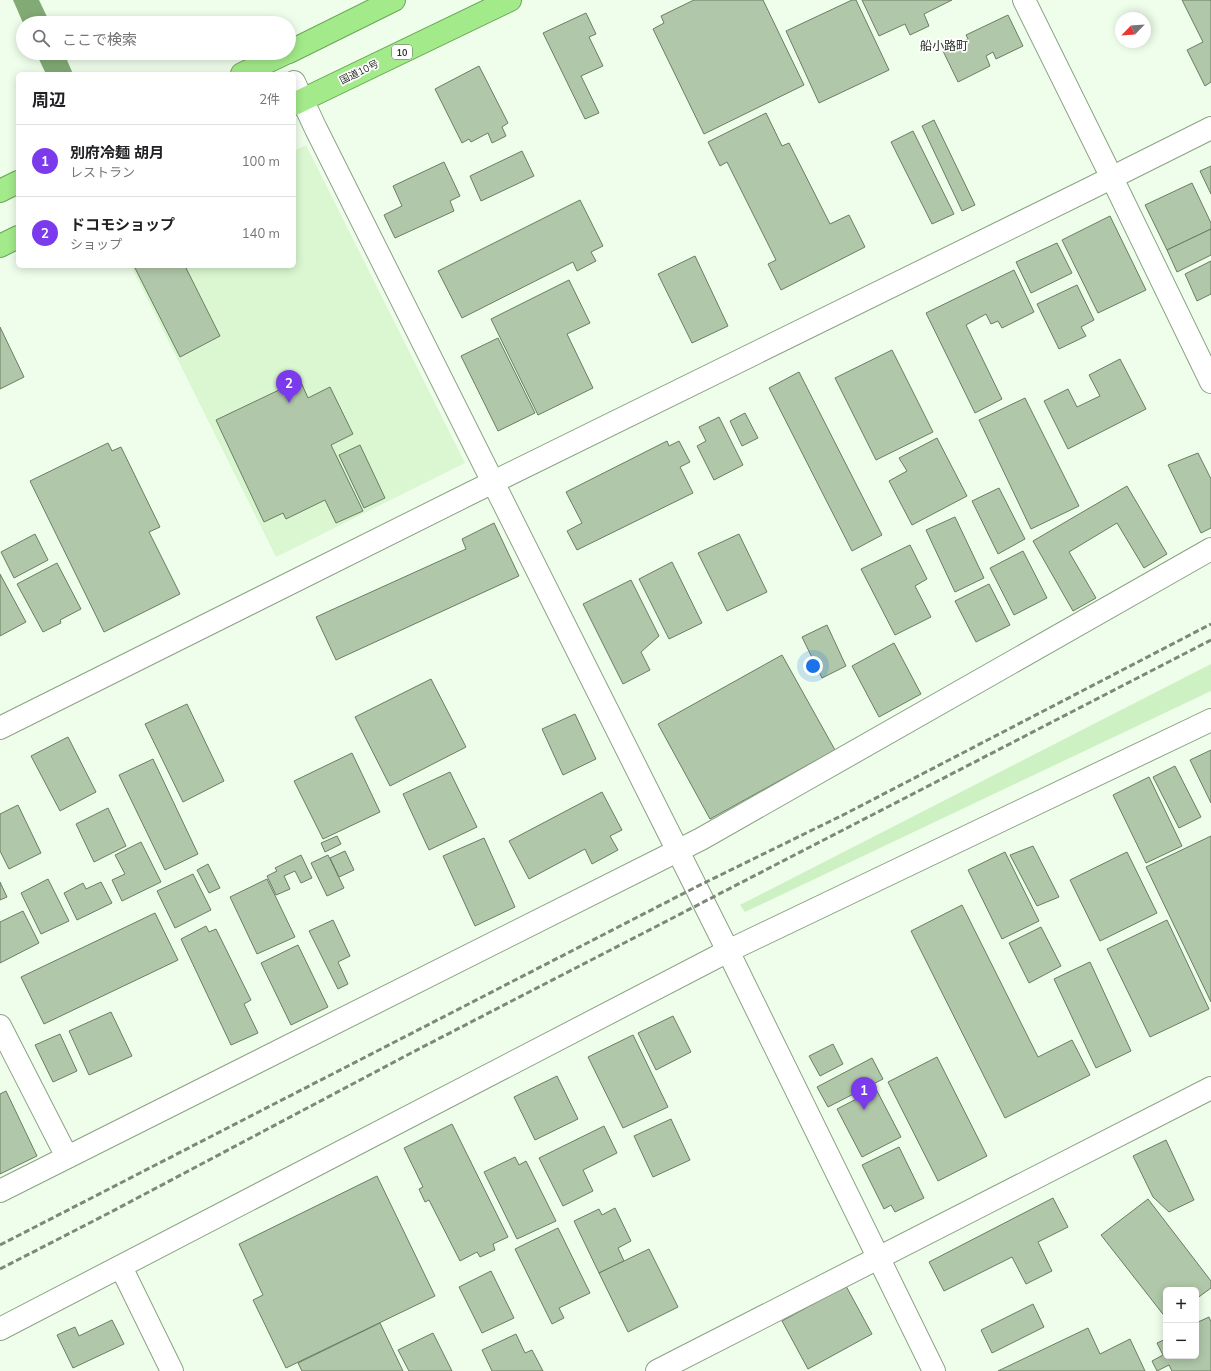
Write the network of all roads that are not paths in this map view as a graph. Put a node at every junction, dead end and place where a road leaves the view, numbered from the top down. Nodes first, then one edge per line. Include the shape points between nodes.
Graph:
1 (394, 0) edge
2 (510, 0) edge
3 (1024, 0) edge
4 (296, 53) edge
5 (281, 60) edge
6 (248, 72) edge
7 (297, 95) edge
8 (1211, 128) edge
9 (1112, 178) junction
10 (16, 183) edge
11 (0, 190) edge
12 (16, 238) edge
13 (0, 246) edge
14 (1211, 382) edge
15 (494, 482) junction
16 (1211, 549) edge
17 (1211, 720) edge
18 (0, 728) edge
19 (678, 852) junction
20 (728, 951) junction
21 (0, 1026) edge
22 (1211, 1088) edge
23 (67, 1158) junction
24 (0, 1191) edge
25 (879, 1258) junction
26 (121, 1267) junction
27 (0, 1329) edge
28 (172, 1371) edge
29 (657, 1371) edge
30 (934, 1371) edge

1 - 4 highway
2 - 7 highway, 国道10号 / 10
3 - 9 street
5 - 6 highway
7 - 15 street
8 - 9 street
9 - 14 street
9 - 15 street
10 - 11 highway
12 - 13 highway
15 - 18 street
15 - 19 street
16 - 19 street
17 - 20 street
19 - 20 street
19 - 23 street
20 - 25 street
20 - 26 street
21 - 23 street
22 - 25 street
23 - 24 street
25 - 29 street
25 - 30 street
26 - 27 street
26 - 28 street

